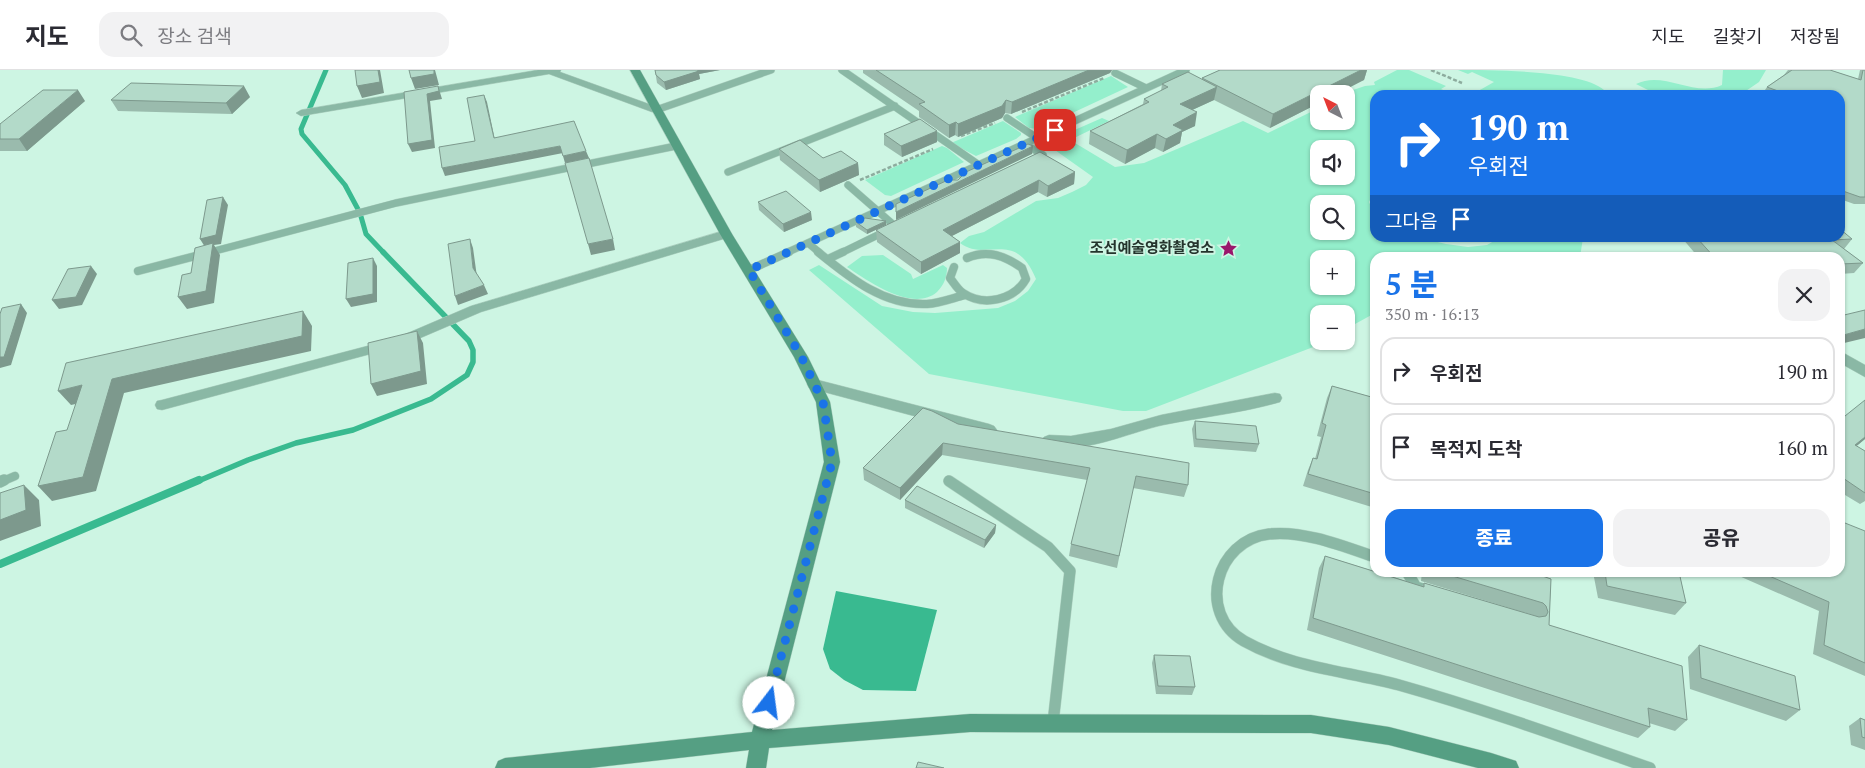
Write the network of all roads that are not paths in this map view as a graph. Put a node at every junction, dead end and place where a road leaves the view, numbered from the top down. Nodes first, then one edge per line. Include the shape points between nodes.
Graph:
1 (636, 70) edge
2 (771, 70) edge
3 (842, 70) edge
4 (553, 71) edge
5 (1180, 71) edge
6 (1115, 73) road end
7 (1146, 88) junction
8 (895, 106) junction
9 (656, 110) junction
10 (301, 113) dead end
11 (1007, 118) edge
12 (1037, 138) junction
13 (1025, 144) junction
14 (676, 146) junction
15 (1026, 164) edge
16 (980, 165) junction
17 (728, 172) dead end
18 (848, 185) road end
19 (878, 211) junction
20 (905, 222) edge
21 (896, 227) junction
22 (726, 234) junction
23 (808, 244) junction
24 (966, 258) dead end
25 (828, 259) junction
26 (954, 266) dead end
27 (749, 270) junction
28 (138, 271) dead end
29 (965, 295) junction
30 (1845, 359) edge
31 (1865, 372) edge
32 (814, 384) junction
33 (1275, 398) dead end
34 (162, 405) dead end
35 (1000, 432) edge
36 (1035, 440) edge
37 (16, 476) dead end
38 (949, 481) dead end
39 (0, 482) edge
40 (1370, 555) edge
41 (1410, 577) edge
42 (1433, 592) edge
43 (1052, 723) junction
44 (760, 740) junction
45 (506, 768) edge
46 (756, 768) edge
47 (1509, 768) edge
48 (1650, 768) edge

1 - 9 main road
2 - 9 lane
3 - 8 lane
4 - 9 street
4 - 10 street
5 - 7 lane
6 - 7 lane
7 - 12 lane
8 - 16 lane via 912,121
8 - 17 lane
9 - 14 main road
11 - 12 lane
12 - 13 lane
13 - 15 lane via 1043,155
13 - 16 lane
14 - 22 main road
14 - 28 lane via 396,203
16 - 19 lane
18 - 19 lane
19 - 21 lane
19 - 23 lane
20 - 21 lane
21 - 25 lane
22 - 27 main road
22 - 34 street via 476,309 399,342
23 - 25 lane
23 - 27 lane
24 - 29 lane via 988,253 1003,256 1016,261 1024,270 1026,280 1022,289 1004,298 980,300
25 - 29 lane via 859,283 902,302 927,304
26 - 29 lane via 950,278 955,288
27 - 32 main road via 801,356
30 - 31 street
32 - 35 street
32 - 44 main road via 823,402 832,462
33 - 36 street via 1161,420 1111,435 1071,442
37 - 39 lane
38 - 43 lane via 1048,546 1070,571
40 - 48 lane via 1345,546 1290,535 1268,534 1243,542 1225,558 1218,579 1216,602 1224,623 1241,639 1293,661 1398,685
41 - 42 lane via 1416,587
43 - 44 main road via 970,722
43 - 47 main road via 1311,724 1389,736
44 - 45 main road
44 - 46 main road

